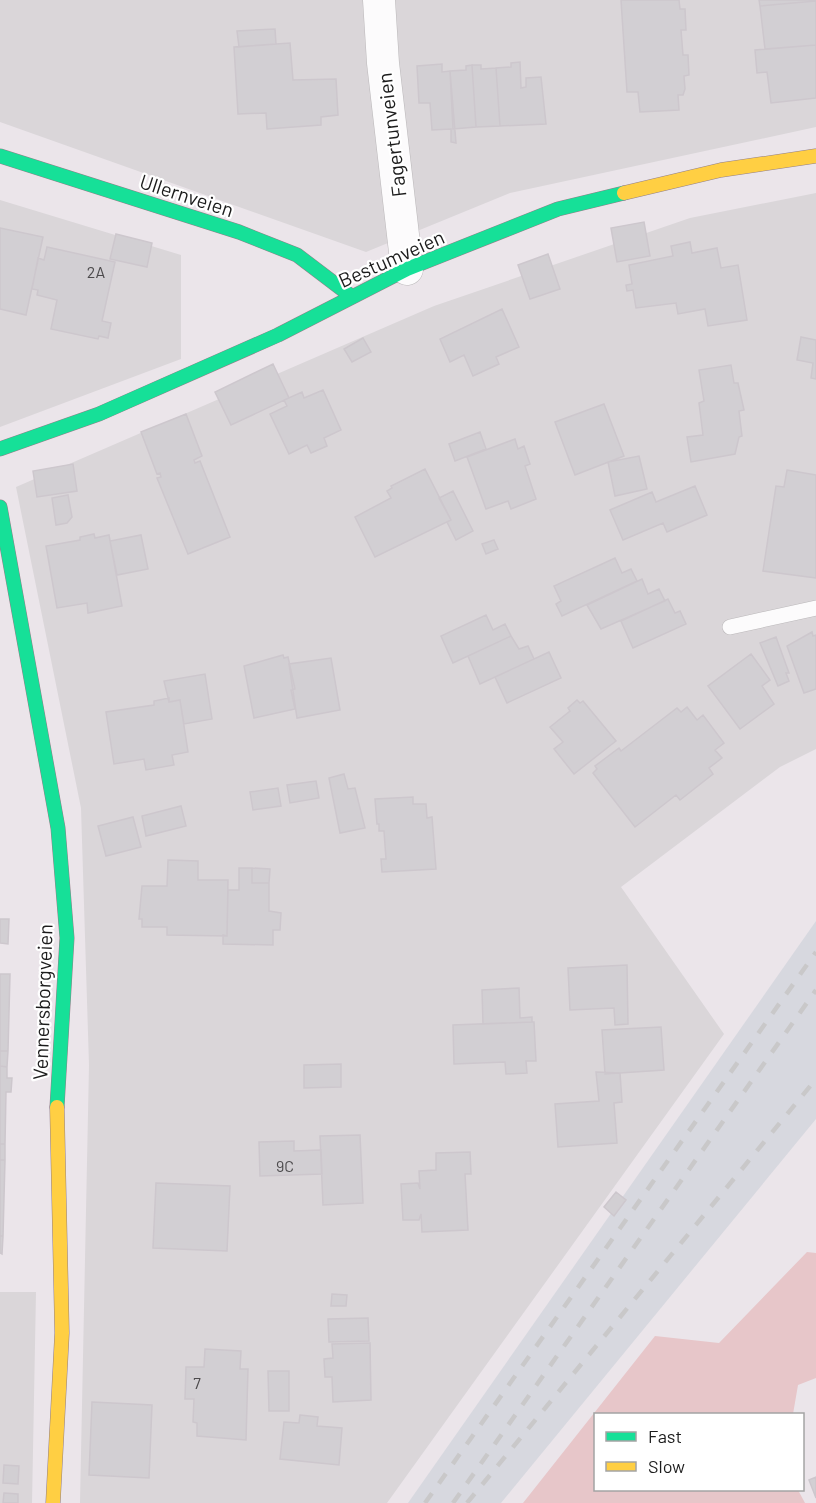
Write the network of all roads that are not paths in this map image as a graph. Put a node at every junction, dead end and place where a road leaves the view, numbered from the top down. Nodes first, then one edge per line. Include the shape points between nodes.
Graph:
1 (379, 0) edge
2 (0, 156) edge
3 (816, 156) edge
4 (407, 269) junction
5 (351, 296) junction
6 (0, 449) edge
7 (0, 507) edge
8 (816, 608) edge
9 (730, 627) dead end
10 (53, 1503) edge

1 - 4 street, Fagertunveien via 382,63
2 - 5 street, Ullernveien via 297,255
3 - 4 street, Bestumveien via 721,170 558,209
4 - 5 street, Bestumveien
5 - 6 street, Bestumveien via 278,335 99,414
7 - 10 street, Vennersborgveien via 58,828 67,938 57,1107 62,1334
8 - 9 lane

